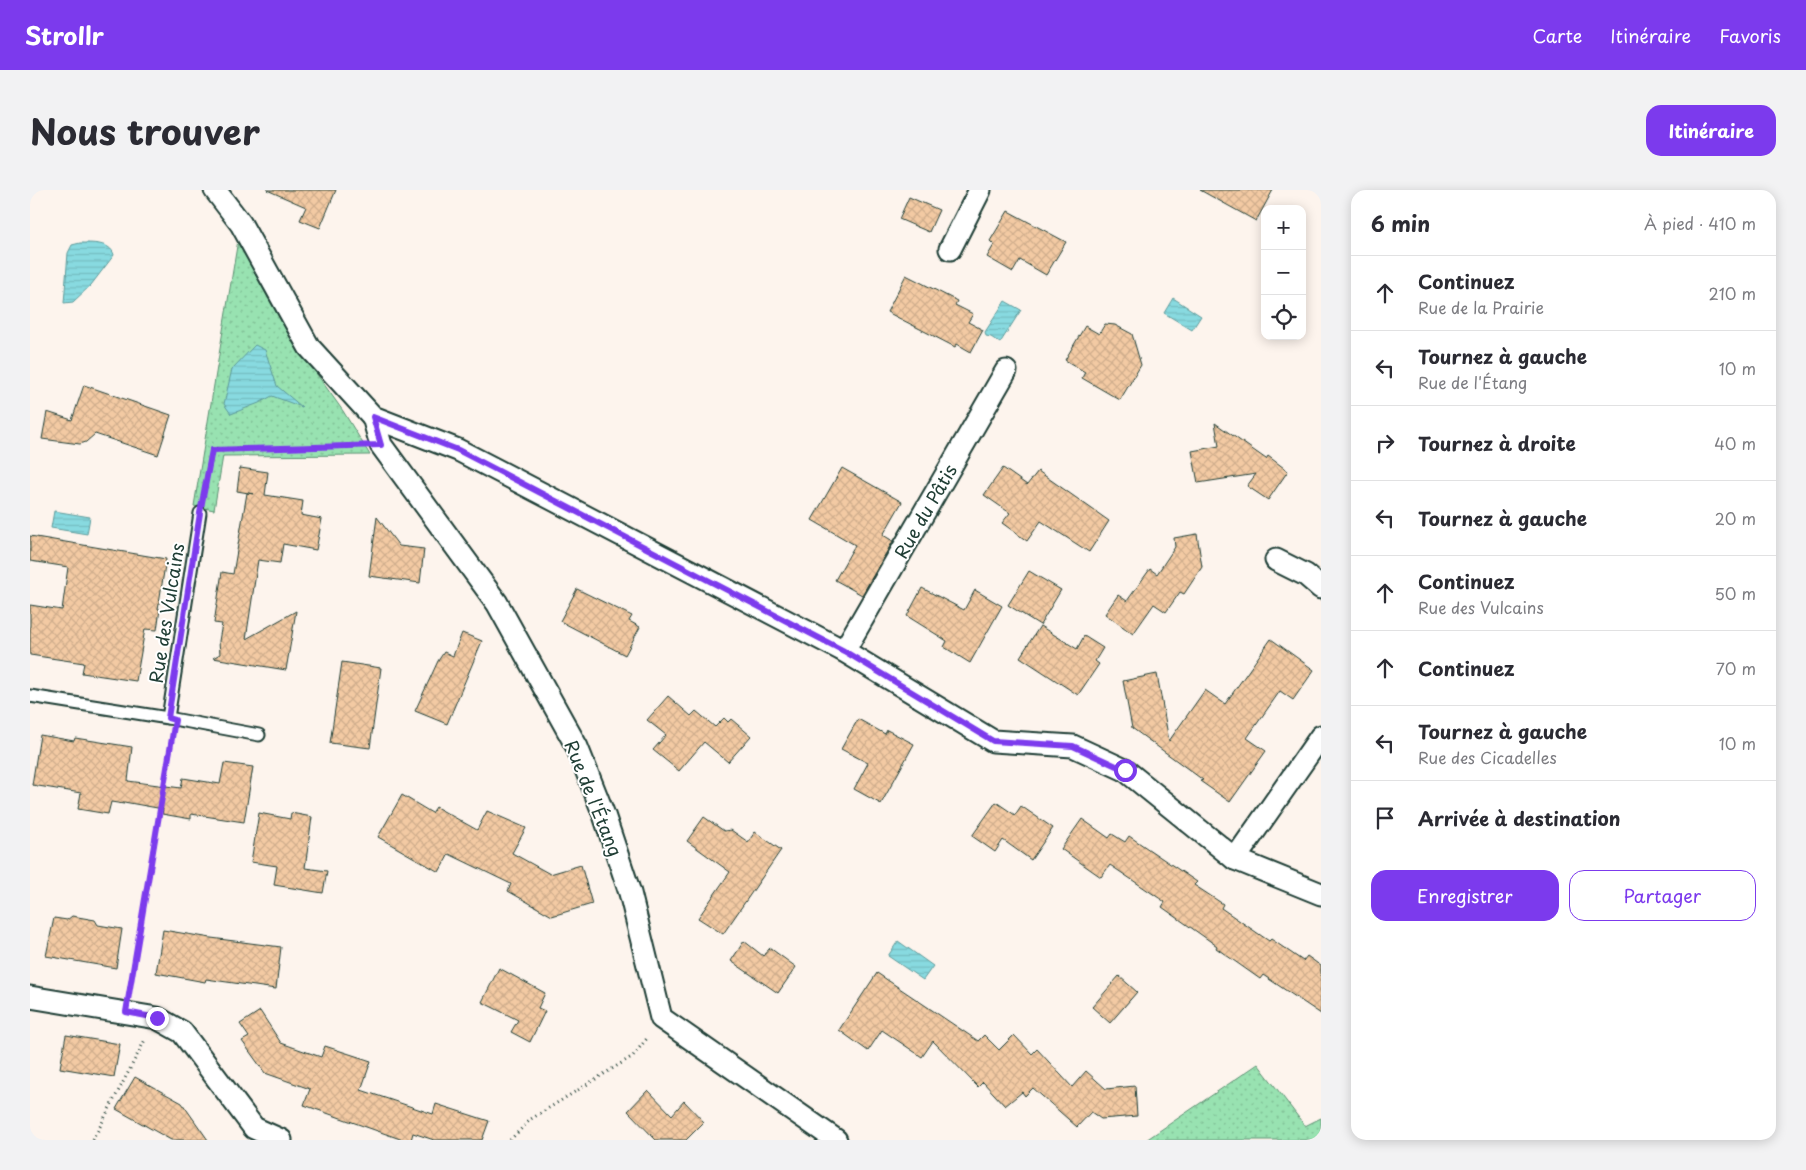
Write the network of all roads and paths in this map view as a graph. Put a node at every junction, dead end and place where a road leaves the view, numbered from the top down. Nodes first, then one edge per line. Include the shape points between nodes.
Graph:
1 (216, 190) edge
2 (980, 190) edge
3 (950, 249) dead end
4 (1006, 371) dead end
5 (373, 417) junction
6 (381, 445) junction
7 (200, 513) joint
8 (1276, 560) dead end
9 (1321, 588) edge
10 (844, 651) junction
11 (30, 696) edge
12 (171, 719) junction
13 (259, 735) dead end
14 (1321, 736) edge
15 (1235, 859) junction
16 (1321, 894) edge
17 (30, 997) edge
18 (126, 1012) junction
19 (157, 1018) junction
20 (661, 1018) junction
21 (93, 1140) edge
22 (281, 1140) edge
23 (510, 1140) edge
24 (836, 1140) edge

1 - 5 street via 241,224 309,347
2 - 3 street
4 - 10 street, Rue du Pâtis
5 - 6 street, Rue de l'Étang
5 - 10 street via 458,450
6 - 7 path via 212,450
6 - 20 street, Rue de l'Étang via 497,603 576,747 604,815 630,893
7 - 12 lane, Rue des Vulcains
8 - 9 street via 1306,575
10 - 15 street via 993,741 1073,746 1125,770
11 - 12 lane
12 - 13 lane
12 - 18 path
14 - 15 street
15 - 16 street
17 - 18 street
18 - 19 street
19 - 21 path
19 - 22 street via 182,1032 254,1128
20 - 23 path via 633,1056 531,1118
20 - 24 street

